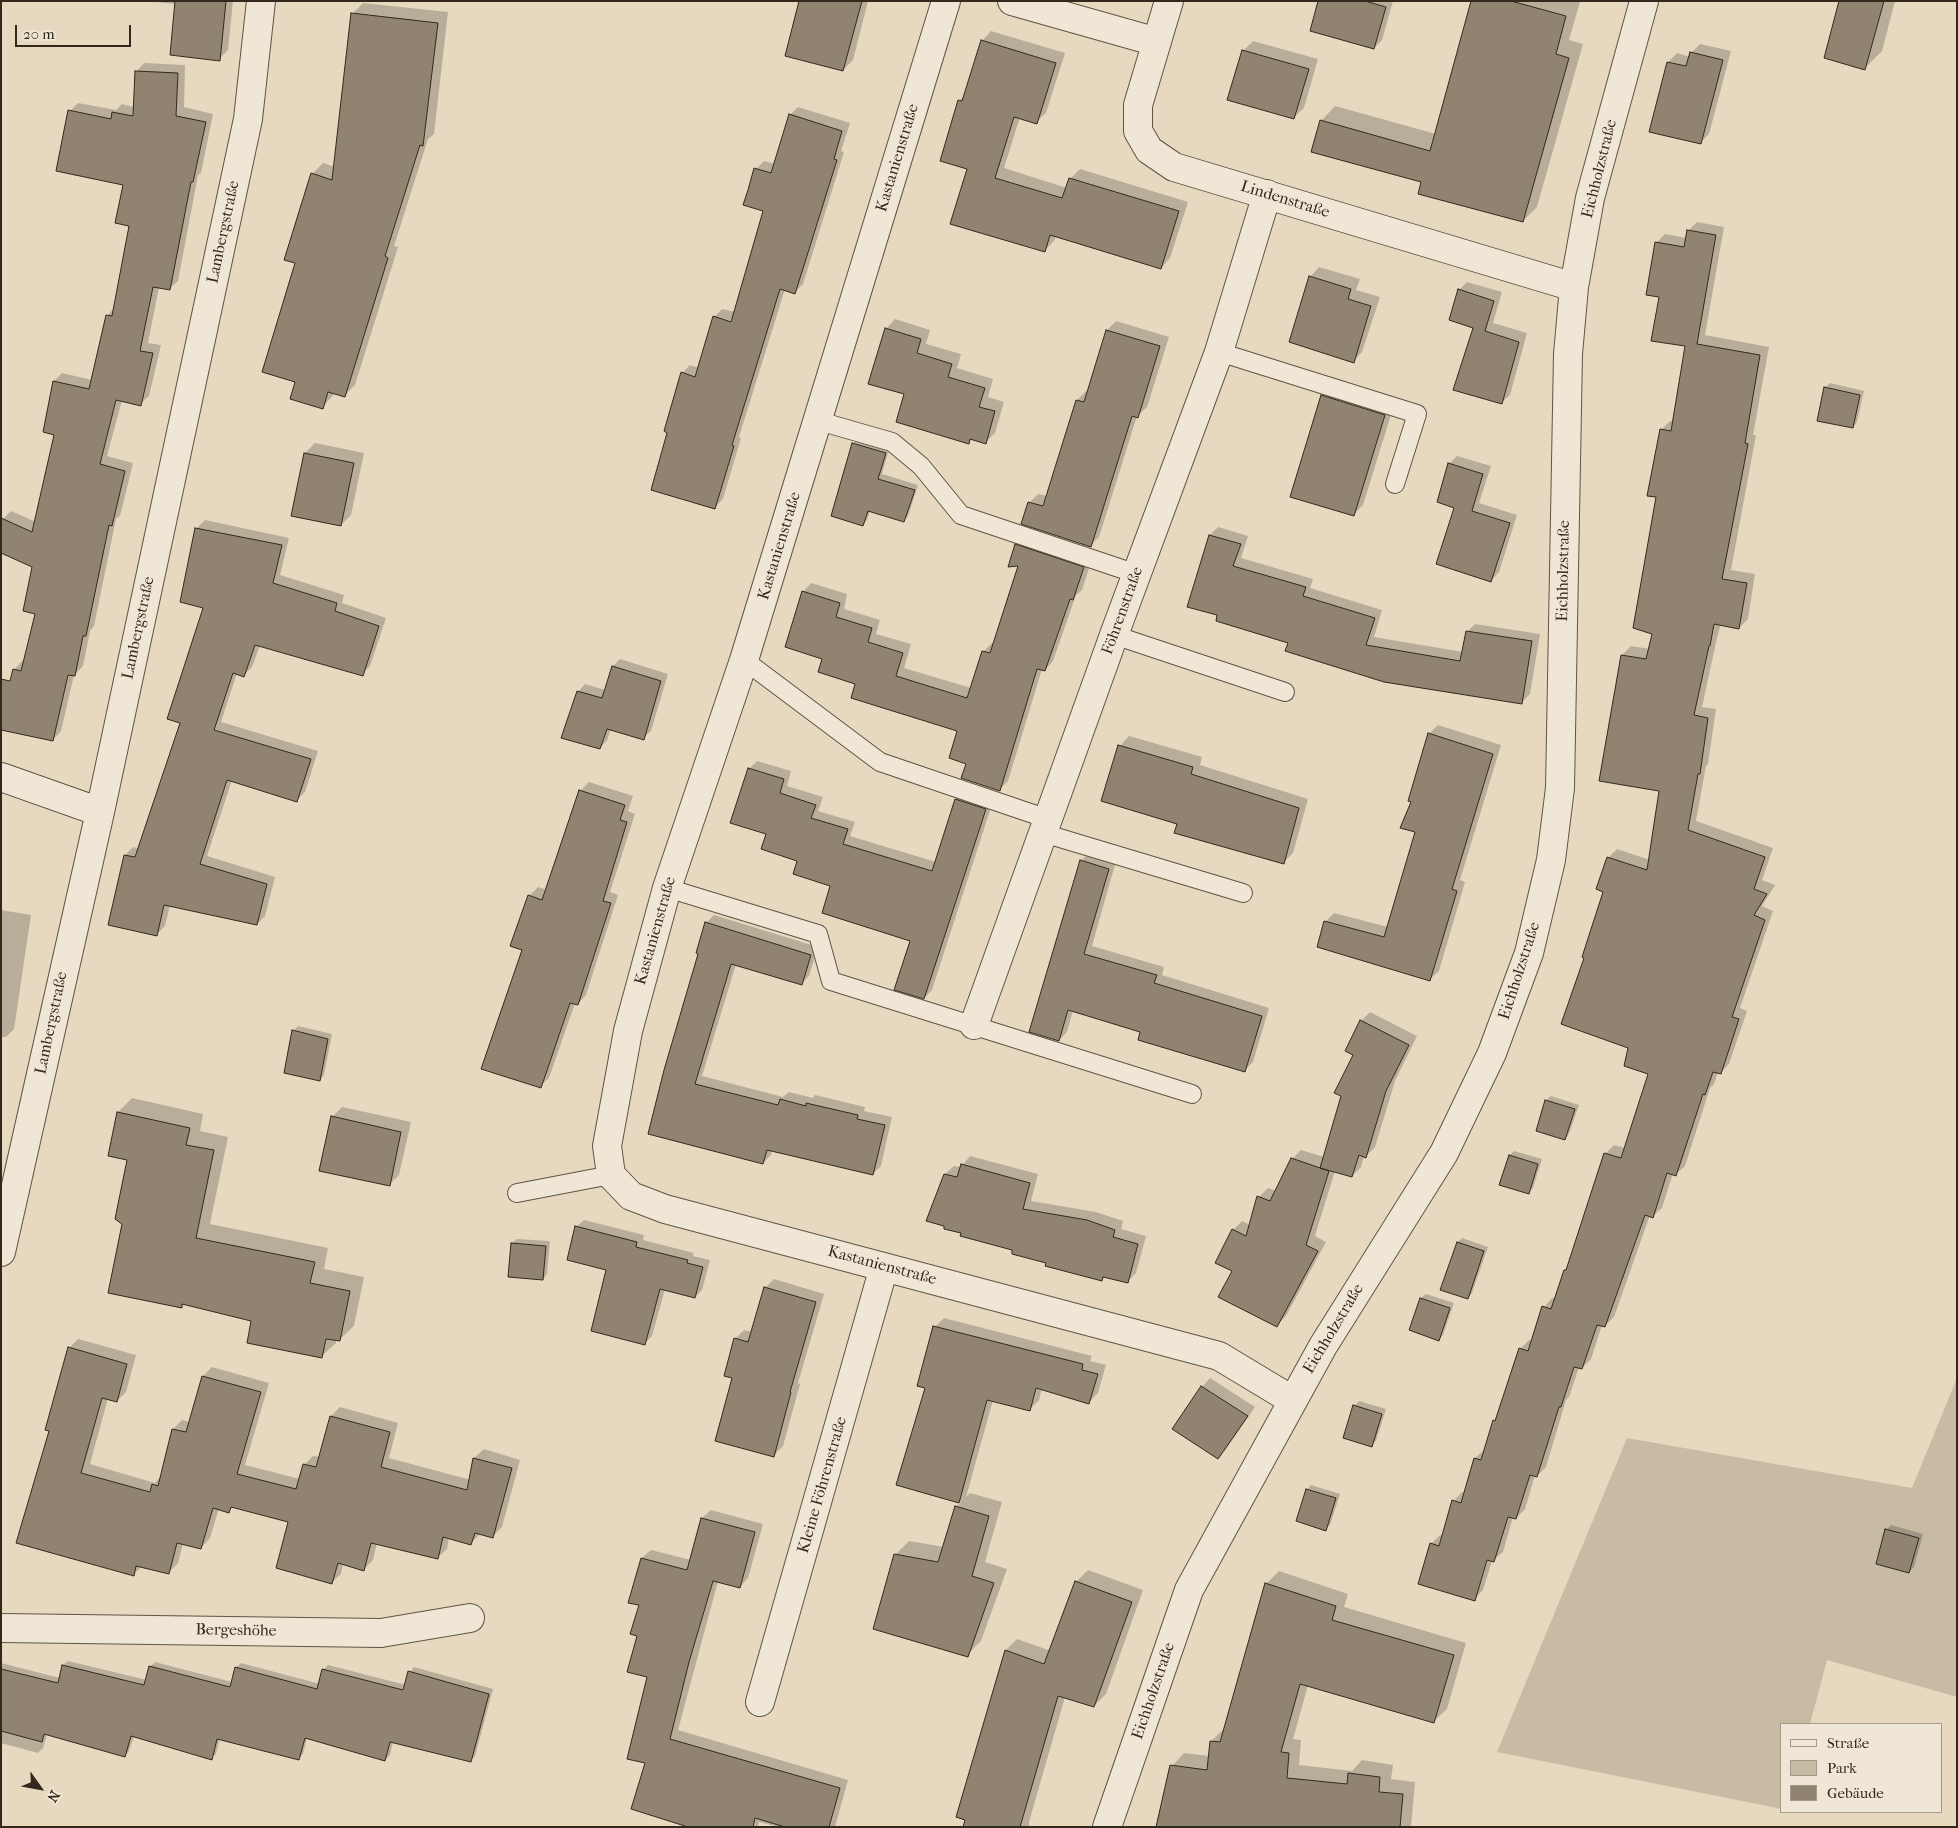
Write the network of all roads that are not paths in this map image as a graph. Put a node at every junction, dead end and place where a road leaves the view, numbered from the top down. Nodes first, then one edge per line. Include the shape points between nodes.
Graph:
1 (261, 1) edge
2 (946, 1) edge
3 (1012, 1) edge
4 (1169, 1) edge
5 (1644, 1) edge
6 (1157, 42) junction
7 (1267, 194) junction
8 (1574, 287) junction
9 (1219, 352) junction
10 (818, 421) junction
11 (1395, 484) dead end
12 (1137, 574) junction
13 (1114, 636) junction
14 (744, 660) junction
15 (1286, 692) dead end
16 (1, 777) edge
17 (100, 812) junction
18 (1045, 826) junction
19 (667, 888) junction
20 (1243, 893) dead end
21 (974, 1025) junction
22 (1192, 1094) dead end
23 (611, 1174) junction
24 (517, 1193) dead end
25 (1, 1252) edge
26 (884, 1267) junction
27 (1292, 1400) junction
28 (470, 1618) dead end
29 (1, 1628) edge
30 (760, 1702) dead end
31 (1107, 1827) edge

1 - 17 street, Lambergstraße via 248,119
2 - 10 street, Kastanienstraße
3 - 6 street
4 - 6 street, Lindenstraße
5 - 8 street, Eichholzstraße via 1590,198
6 - 7 street, Lindenstraße via 1138,105 1138,132 1149,150 1174,167
7 - 8 street, Lindenstraße
7 - 9 street, Föhrenstraße
8 - 27 street, Eichholzstraße via 1568,354 1560,788 1551,860 1529,953 1492,1052 1444,1152
9 - 11 lane via 1417,414
9 - 12 street, Föhrenstraße
10 - 12 lane via 892,442 921,466 961,514
10 - 14 street, Kastanienstraße
12 - 13 street, Föhrenstraße
13 - 15 lane
13 - 18 street, Föhrenstraße
14 - 18 lane via 880,762
14 - 19 street, Kastanienstraße
16 - 17 street
17 - 25 street, Lambergstraße
18 - 20 lane
18 - 21 street, Föhrenstraße
19 - 21 lane via 818,934 831,981
19 - 23 street, Kastanienstraße via 628,1031 606,1146
21 - 22 lane
23 - 24 lane
23 - 26 street, Kastanienstraße via 631,1196 665,1209
26 - 27 street, Kastanienstraße via 1219,1356
26 - 30 street, Kleine Föhrenstraße
27 - 31 street, Eichholzstraße via 1189,1590
28 - 29 street, Bergeshöhe via 381,1633

